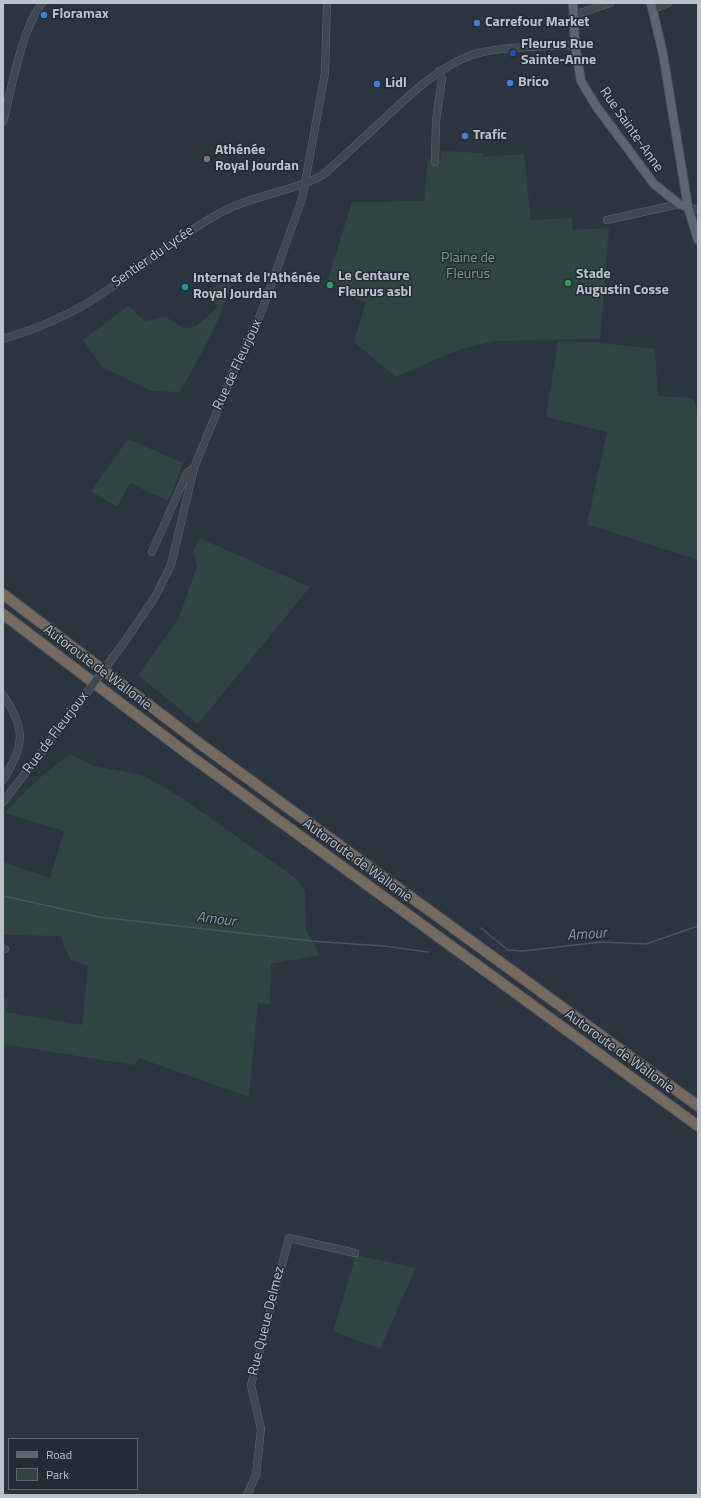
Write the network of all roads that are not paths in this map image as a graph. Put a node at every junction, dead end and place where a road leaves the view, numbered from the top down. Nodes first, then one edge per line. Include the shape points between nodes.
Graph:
1 (42, 3) edge
2 (327, 3) edge
3 (572, 3) edge
4 (610, 3) edge
5 (668, 3) edge
6 (652, 6) edge
7 (574, 15) junction
8 (574, 45) junction
9 (439, 71) junction
10 (3, 122) edge
11 (435, 162) dead end
12 (306, 184) junction
13 (679, 204) junction
14 (688, 207) junction
15 (698, 210) edge
16 (607, 220) dead end
17 (698, 240) edge
18 (3, 339) edge
19 (194, 468) junction
20 (152, 552) dead end
21 (3, 594) edge
22 (3, 614) edge
23 (3, 695) edge
24 (3, 780) edge
25 (3, 802) edge
26 (698, 1106) edge
27 (698, 1126) edge
28 (356, 1253) dead end
29 (247, 1495) edge

1 - 10 street via 34,13
2 - 12 street, Rue de Fleurjoux via 325,73
3 - 7 main road, Rue Sainte-Anne
4 - 7 street
5 - 6 street
6 - 14 main road via 663,54
7 - 8 main road, Rue Sainte-Anne
8 - 9 street, Sentier du Lycée via 492,51 469,56
8 - 13 main road, Rue Sainte-Anne via 581,81 596,106 654,184
9 - 11 street via 442,79 436,121
9 - 12 street, Sentier du Lycée via 323,175
12 - 18 street, Sentier du Lycée via 250,200 220,213 182,236 97,297 32,330
12 - 19 street, Rue de Fleurjoux via 261,313 232,375
13 - 14 main road, Rue Sainte-Anne
13 - 16 street
14 - 15 street
14 - 17 main road
19 - 20 street, Rue de Fleurjoux via 187,473
19 - 25 street, Rue de Fleurjoux, bridge via 171,565 155,597 123,644
21 - 26 highway, Autoroute de Wallonie via 199,744
22 - 27 highway, Autoroute de Wallonie via 195,760
23 - 24 street via 14,714 20,746
28 - 29 street, Rue Queue Delmez via 289,1238 251,1385 261,1429 256,1474

